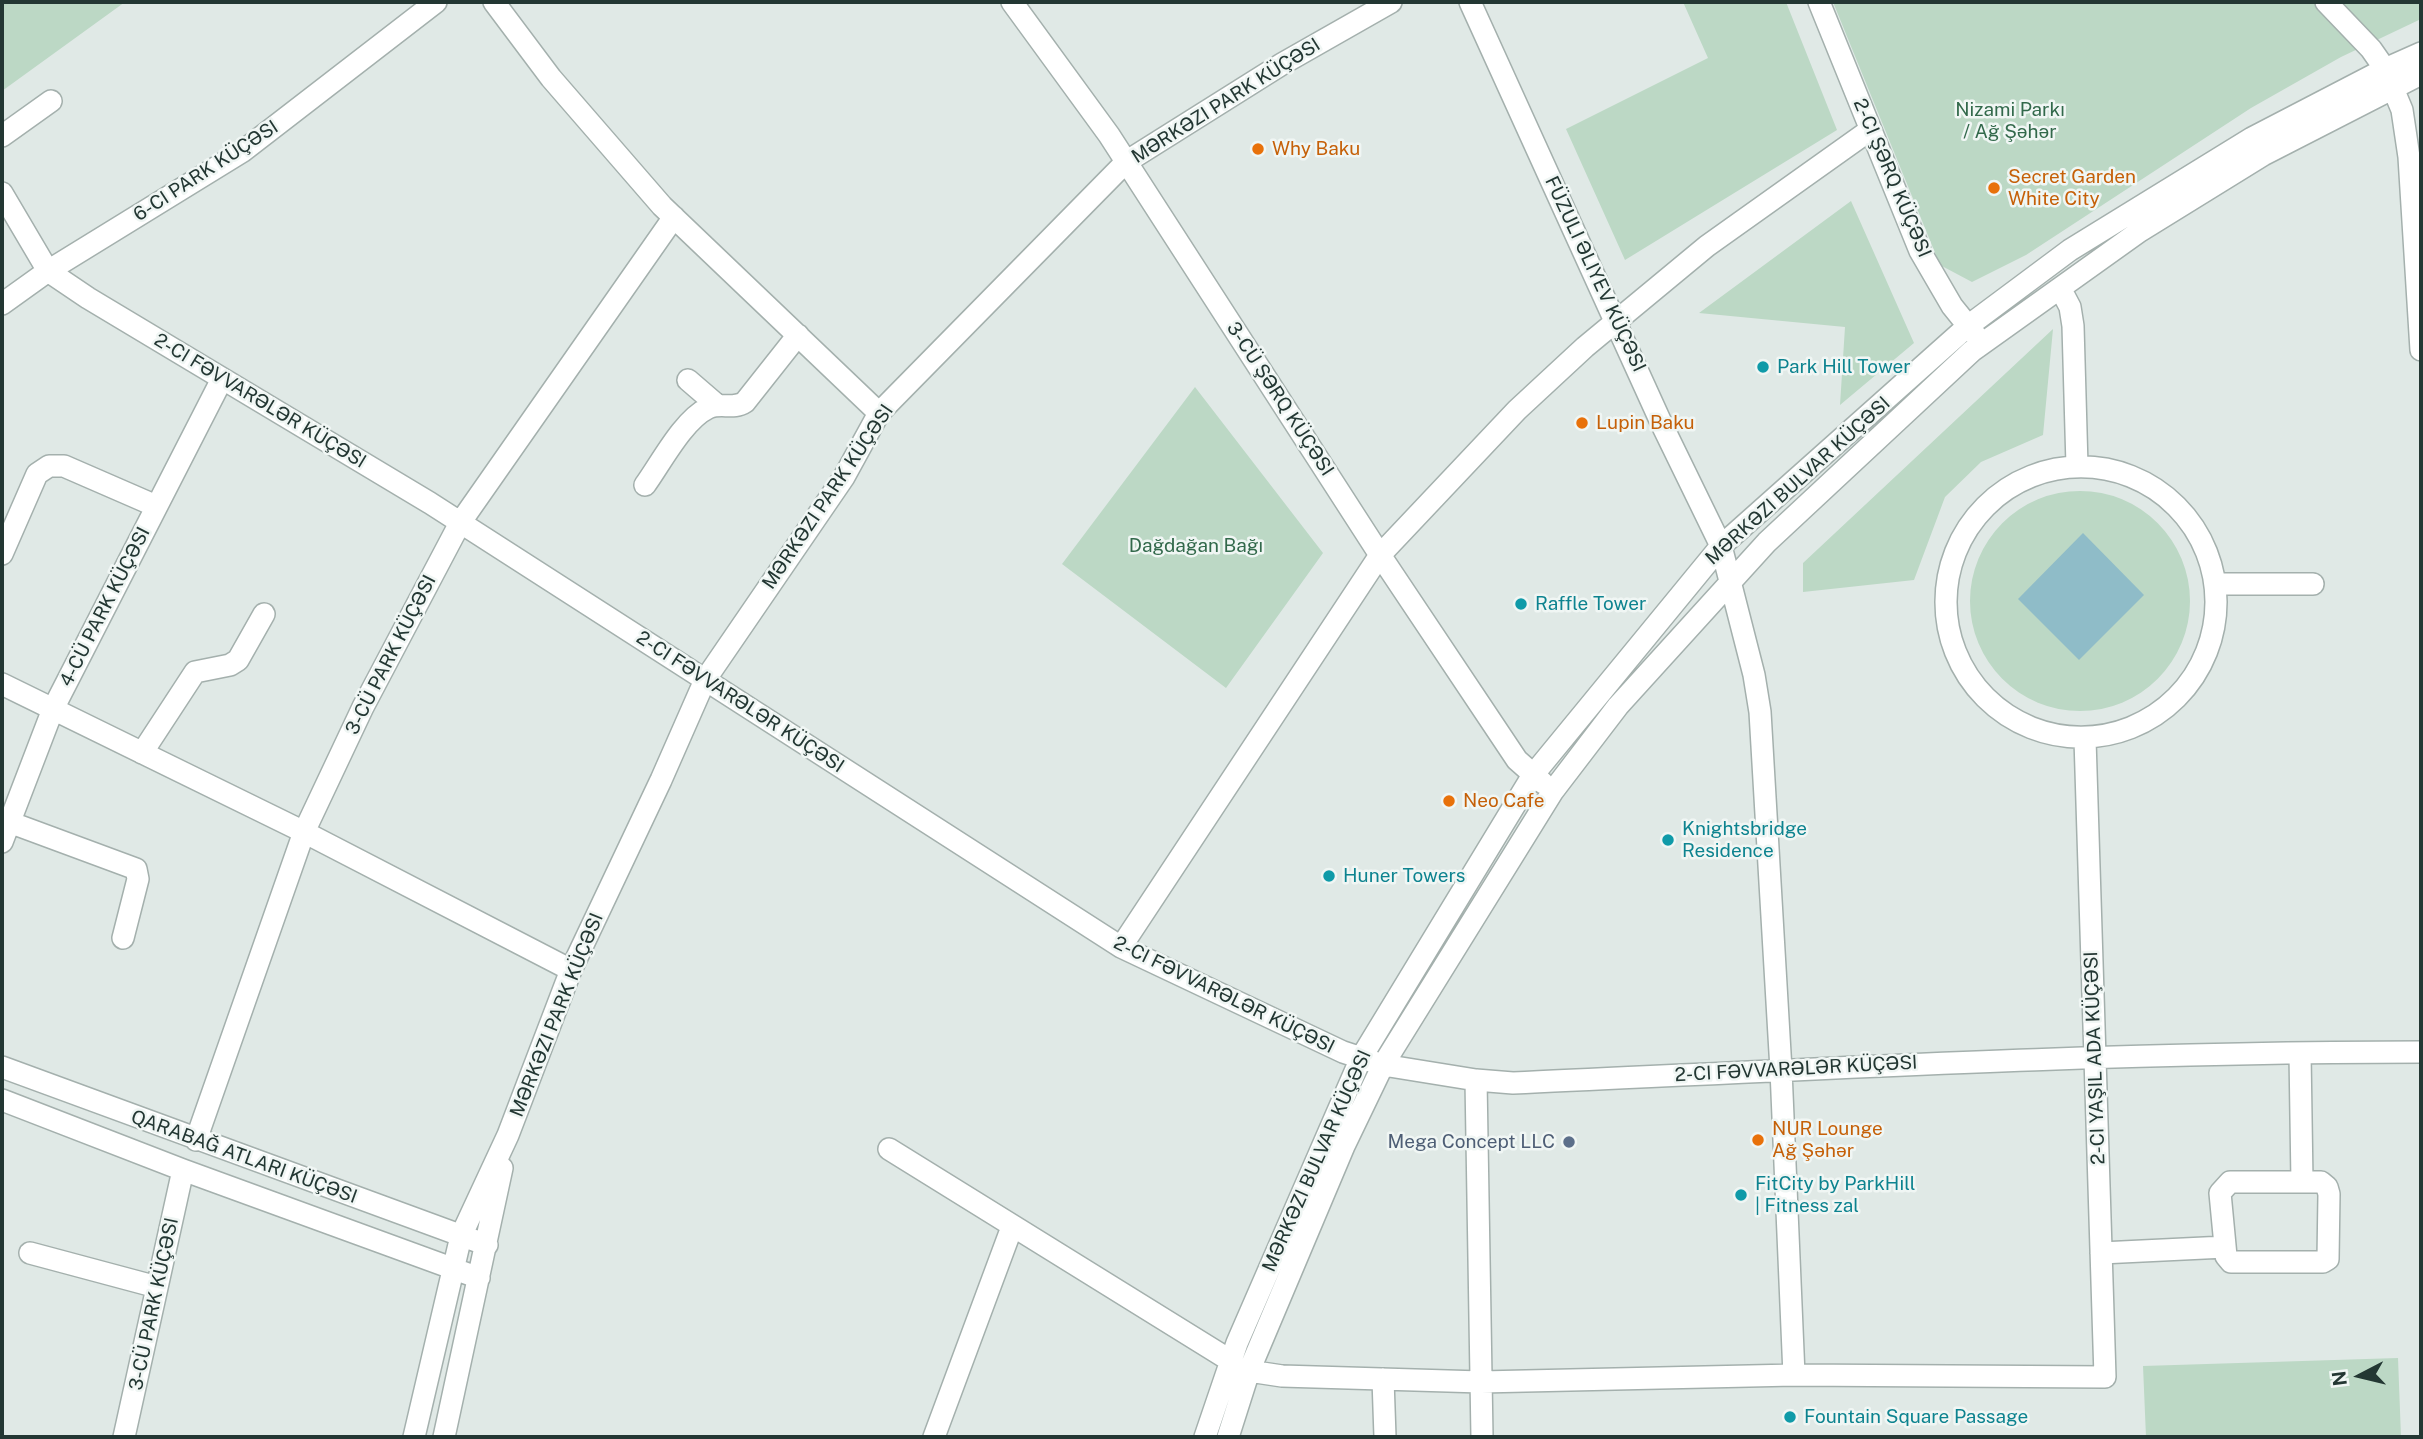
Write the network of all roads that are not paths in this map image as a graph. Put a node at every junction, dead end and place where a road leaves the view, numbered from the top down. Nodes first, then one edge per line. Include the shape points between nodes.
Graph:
1 (436, 2) edge
2 (494, 2) edge
3 (1012, 2) edge
4 (1391, 2) edge
5 (1470, 2) edge
6 (1819, 2) edge
7 (2326, 2) edge
8 (2421, 53) edge
9 (2421, 74) edge
10 (2389, 78) junction
11 (51, 101) dead end
12 (1870, 130) junction
13 (2, 136) edge
14 (1126, 162) junction
15 (2, 193) edge
16 (674, 217) junction
17 (48, 271) junction
18 (2060, 288) junction
19 (2, 304) edge
20 (1616, 320) junction
21 (1968, 326) junction
22 (798, 335) junction
23 (1983, 343) junction
24 (2421, 350) edge
25 (222, 379) junction
26 (688, 380) dead end
27 (717, 405) junction
28 (879, 414) junction
29 (2077, 466) junction
30 (645, 485) dead end
31 (156, 506) junction
32 (460, 523) junction
33 (1721, 546) junction
34 (2, 554) edge
35 (1380, 555) junction
36 (1729, 584) junction
37 (2217, 584) junction
38 (2313, 584) dead end
39 (264, 614) dead end
40 (705, 680) junction
41 (2, 684) edge
42 (52, 709) junction
43 (2085, 739) junction
44 (142, 753) junction
45 (1532, 775) junction
46 (1553, 792) junction
47 (10, 798) edge
48 (6, 832) edge
49 (304, 832) junction
50 (123, 938) dead end
51 (1121, 947) junction
52 (571, 970) junction
53 (2421, 1052) edge
54 (2300, 1053) junction
55 (2095, 1057) junction
56 (1361, 1058) junction
57 (1383, 1065) junction
58 (2, 1067) edge
59 (1781, 1070) junction
60 (1476, 1080) junction
61 (2, 1100) edge
62 (508, 1135) junction
63 (196, 1140) junction
64 (889, 1149) dead end
65 (183, 1170) junction
66 (2302, 1182) junction
67 (1012, 1227) junction
68 (461, 1236) junction
69 (487, 1245) junction
70 (2225, 1247) junction
71 (30, 1253) dead end
72 (2101, 1253) junction
73 (453, 1270) junction
74 (480, 1278) junction
75 (157, 1287) junction
76 (1240, 1366) junction
77 (1794, 1375) junction
78 (1383, 1380) junction
79 (1481, 1382) junction
80 (124, 1437) edge
81 (414, 1437) edge
82 (444, 1437) edge
83 (934, 1437) edge
84 (1205, 1437) edge
85 (1228, 1437) edge
86 (1385, 1437) edge
87 (1482, 1437) edge

1 - 17 street via 243,151
2 - 16 street via 551,78
3 - 14 street, 3-CÜ ŞƏRQ KÜÇƏSI
4 - 14 street, MƏRKƏZI PARK KÜÇƏSI
5 - 20 street, FÜZULI ƏLIYEV KÜÇƏSI
6 - 12 street, 2-CI ŞƏRQ KÜÇƏSI
7 - 10 street via 2364,41
8 - 10 street, MƏRKƏZI BULVAR KÜÇƏSI
9 - 10 street, MƏRKƏZI BULVAR KÜÇƏSI
10 - 18 street, MƏRKƏZI BULVAR KÜÇƏSI via 2140,231
10 - 21 street, MƏRKƏZI BULVAR KÜÇƏSI via 2252,138 2070,250
10 - 24 street via 2402,110 2409,157
11 - 13 street
12 - 20 street via 1707,246
12 - 21 street, 2-CI ŞƏRQ KÜÇƏSI via 1920,251
14 - 28 street, MƏRKƏZI PARK KÜÇƏSI
14 - 35 street, 3-CÜ ŞƏRQ KÜÇƏSI
15 - 17 street
16 - 22 street
16 - 32 street, 3-CÜ PARK KÜÇƏSI
17 - 19 street
17 - 25 street, 2-CI FƏVVARƏLƏR KÜÇƏSI
18 - 23 street, MƏRKƏZI BULVAR KÜÇƏSI
18 - 29 street via 2073,326
20 - 33 street, FÜZULI ƏLIYEV KÜÇƏSI
20 - 35 street via 1517,410
21 - 23 street, 2-CI ŞƏRQ KÜÇƏSI
21 - 33 street, MƏRKƏZI BULVAR KÜÇƏSI
22 - 27 street via 745,402 735,407
22 - 28 street
23 - 36 street, MƏRKƏZI BULVAR KÜÇƏSI via 1767,541
25 - 31 street, 4-CÜ PARK KÜÇƏSI
25 - 32 street, 2-CI FƏVVARƏLƏR KÜÇƏSI
26 - 27 street
27 - 30 street via 687,425
28 - 40 street, MƏRKƏZI PARK KÜÇƏSI via 844,477
29 - 37 street via 2113,470 2147,483 2175,505 2198,533
29 - 43 street via 2035,474 1998,494 1968,524 1950,563 1945,605 1952,647 1972,685 2004,715 2043,733
31 - 34 street via 64,466 49,466 37,474
31 - 42 street, 4-CÜ PARK KÜÇƏSI
32 - 40 street, 2-CI FƏVVARƏLƏR KÜÇƏSI
32 - 49 street, 3-CÜ PARK KÜÇƏSI via 363,707
33 - 36 street, FÜZULI ƏLIYEV KÜÇƏSI
33 - 45 street, MƏRKƏZI BULVAR KÜÇƏSI
35 - 45 street, 3-CÜ ŞƏRQ KÜÇƏSI via 1517,760
35 - 51 street
36 - 46 street, MƏRKƏZI BULVAR KÜÇƏSI via 1618,706
36 - 59 street, FÜZULI ƏLIYEV KÜÇƏSI via 1760,712
37 - 38 street
37 - 43 street via 2210,644 2192,681 2163,711 2126,731
39 - 44 street via 238,660 195,672
40 - 51 street, 2-CI FƏVVARƏLƏR KÜÇƏSI
40 - 52 street, MƏRKƏZI PARK KÜÇƏSI
41 - 42 street
42 - 44 street
42 - 47 street, 4-CÜ PARK KÜÇƏSI
43 - 55 street
44 - 49 street
45 - 46 street, 3-CÜ ŞƏRQ KÜÇƏSI
45 - 56 street, MƏRKƏZI BULVAR KÜÇƏSI
46 - 57 street, MƏRKƏZI BULVAR KÜÇƏSI
47 - 48 street, 4-CÜ PARK KÜÇƏSI
48 - 50 street via 136,869 138,879
49 - 52 street
49 - 63 street, 3-CÜ PARK KÜÇƏSI
51 - 56 street, 2-CI FƏVVARƏLƏR KÜÇƏSI
52 - 62 street, MƏRKƏZI PARK KÜÇƏSI
53 - 54 street, 2-CI FƏVVARƏLƏR KÜÇƏSI
54 - 55 street, 2-CI FƏVVARƏLƏR KÜÇƏSI
54 - 66 street
55 - 59 street, 2-CI FƏVVARƏLƏR KÜÇƏSI
55 - 72 street
56 - 57 street, 2-CI FƏVVARƏLƏR KÜÇƏSI
56 - 76 street, MƏRKƏZI BULVAR KÜÇƏSI
57 - 60 street, 2-CI FƏVVARƏLƏR KÜÇƏSI
57 - 76 street, MƏRKƏZI BULVAR KÜÇƏSI
58 - 63 street
59 - 60 street, 2-CI FƏVVARƏLƏR KÜÇƏSI via 1513,1083
59 - 77 street, FÜZULI ƏLIYEV KÜÇƏSI
60 - 79 street
61 - 65 street
62 - 68 street, MƏRKƏZI PARK KÜÇƏSI
62 - 69 street, MƏRKƏZI PARK KÜÇƏSI
63 - 68 street
64 - 67 street
65 - 73 street
65 - 75 street, 3-CÜ PARK KÜÇƏSI
66 - 70 street via 2230,1182 2220,1193
66 - 70 street via 2321,1182 2327,1187 2328,1259 2239,1263 2231,1262
67 - 76 street
67 - 83 street
68 - 69 street
68 - 73 street, MƏRKƏZI PARK KÜÇƏSI
69 - 74 street, MƏRKƏZI PARK KÜÇƏSI
70 - 72 street
71 - 75 street
72 - 77 street via 2105,1377
73 - 74 street
73 - 81 street, MƏRKƏZI PARK KÜÇƏSI
74 - 82 street, MƏRKƏZI PARK KÜÇƏSI
75 - 80 street, 3-CÜ PARK KÜÇƏSI
76 - 78 street via 1282,1376
76 - 84 street, MƏRKƏZI BULVAR KÜÇƏSI
76 - 85 street, MƏRKƏZI BULVAR KÜÇƏSI
77 - 79 street
78 - 79 street
78 - 86 street
79 - 87 street

